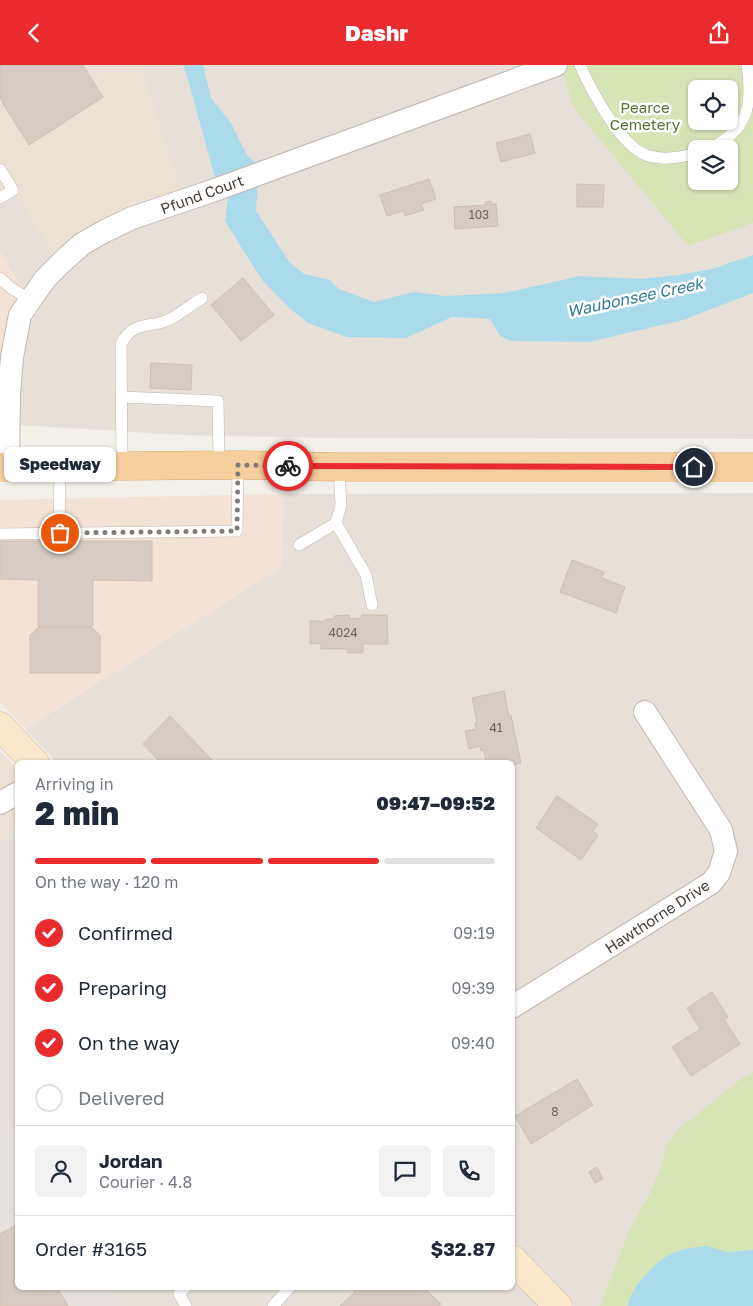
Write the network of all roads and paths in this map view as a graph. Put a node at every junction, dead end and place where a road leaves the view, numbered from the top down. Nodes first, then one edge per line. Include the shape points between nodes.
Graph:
1 (556, 65) edge
2 (580, 65) edge
3 (747, 65) edge
4 (724, 140) edge
5 (688, 155) edge
6 (0, 169) edge
7 (0, 198) edge
8 (0, 278) edge
9 (202, 297) dead end
10 (31, 299) junction
11 (122, 397) junction
12 (229, 466) junction
13 (4, 467) edge
14 (60, 467) junction
15 (122, 467) junction
16 (339, 467) junction
17 (753, 467) edge
18 (336, 523) junction
19 (0, 533) edge
20 (60, 533) junction
21 (299, 545) dead end
22 (372, 605) dead end
23 (645, 712) dead end
24 (0, 726) edge
25 (32, 760) edge
26 (15, 795) edge
27 (0, 803) edge
28 (515, 1005) edge
29 (515, 1262) edge
30 (183, 1290) edge
31 (287, 1290) edge
32 (186, 1306) edge
33 (273, 1306) edge
34 (558, 1306) edge

1 - 10 street, Pfund Court via 132,218 82,244 45,279
2 - 5 lane via 606,113 633,147 660,159
3 - 4 lane via 751,103 747,116
6 - 7 lane via 13,190
8 - 10 lane
9 - 11 lane via 169,319 148,324 126,335 120,355
10 - 13 street, Pfund Court via 20,315 12,357
11 - 12 lane via 218,401
11 - 15 lane
12 - 15 main road
12 - 16 main road
12 - 20 lane via 237,531
13 - 14 main road
14 - 15 main road
14 - 20 lane
16 - 17 main road
16 - 18 lane via 341,505
18 - 21 lane
18 - 22 lane via 366,575
19 - 20 lane
23 - 28 street, Hawthorne Drive via 721,830 726,851 720,873 712,883
24 - 25 main road
26 - 27 street
29 - 34 main road
30 - 32 lane via 179,1294
31 - 33 lane

